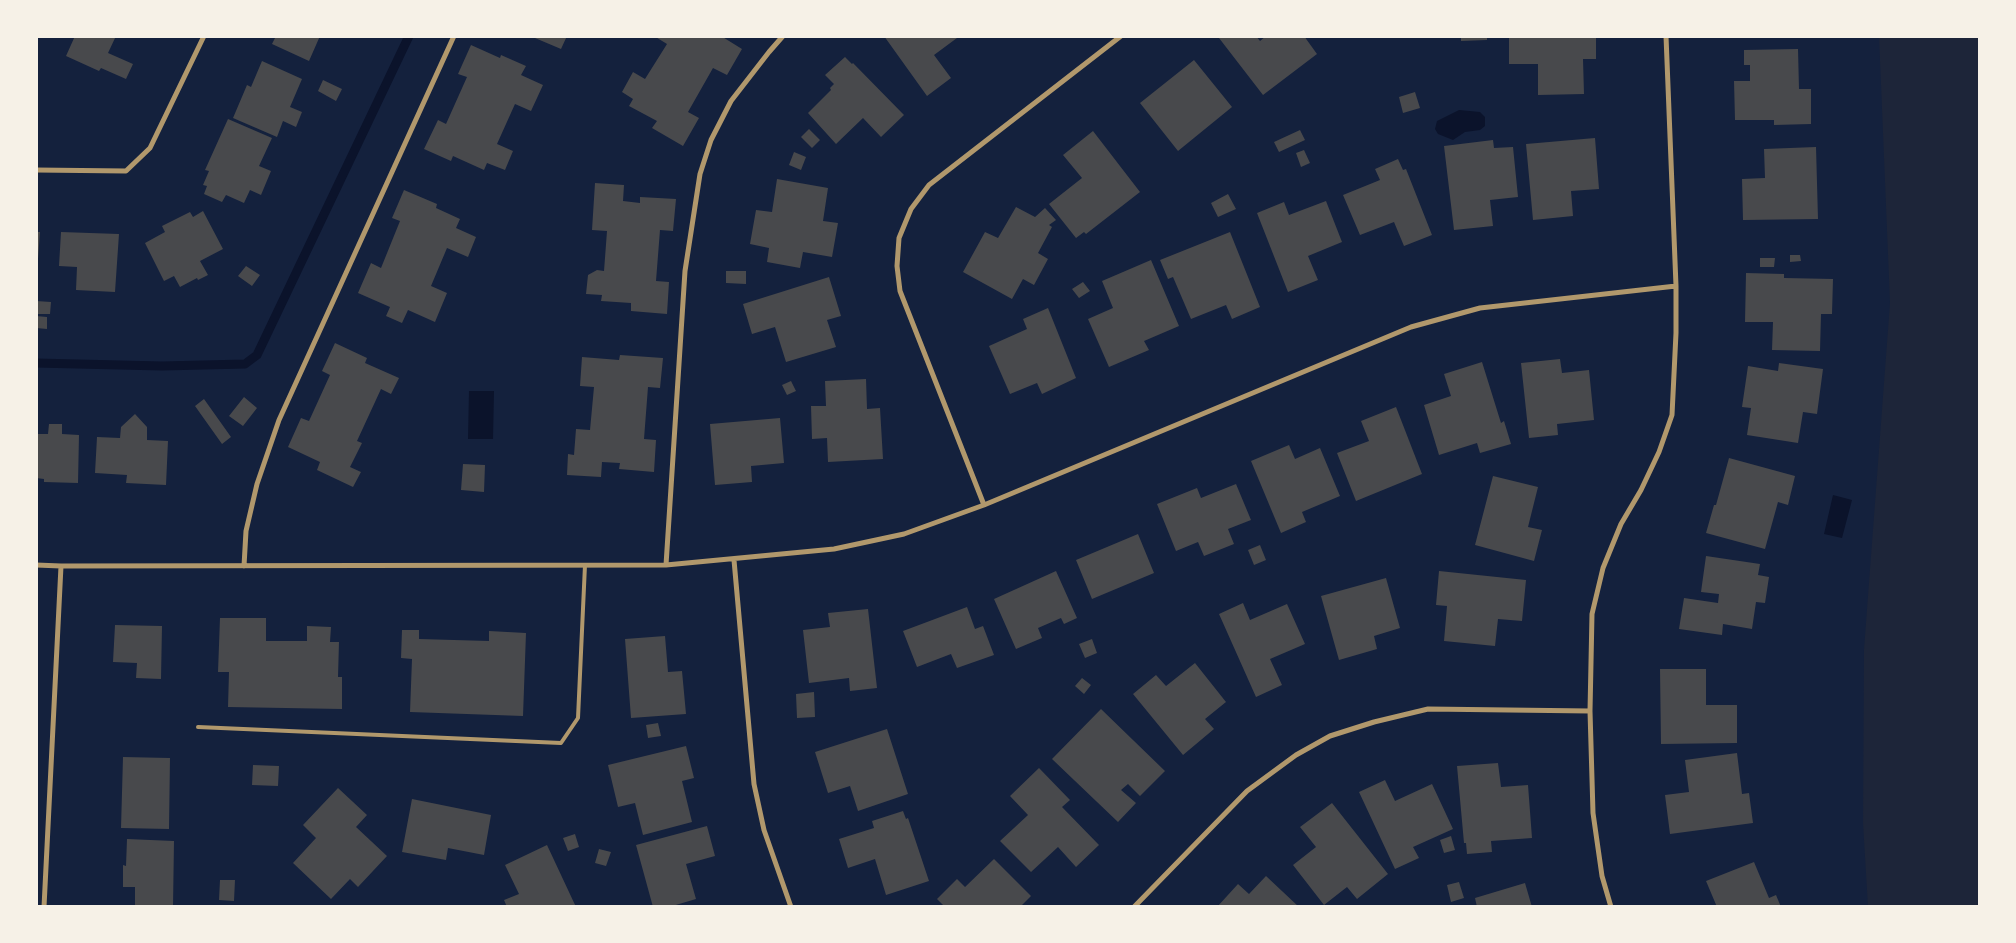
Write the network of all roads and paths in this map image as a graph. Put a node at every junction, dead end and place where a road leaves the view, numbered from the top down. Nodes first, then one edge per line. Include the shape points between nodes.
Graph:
1 (204, 36) edge
2 (454, 36) edge
3 (783, 36) edge
4 (1121, 36) edge
5 (1666, 36) edge
6 (36, 170) edge
7 (1676, 286) junction
8 (984, 505) junction
9 (734, 560) junction
10 (36, 565) edge
11 (585, 565) junction
12 (666, 565) junction
13 (60, 566) junction
14 (244, 566) junction
15 (1590, 711) junction
16 (198, 727) dead end
17 (44, 907) edge
18 (791, 907) edge
19 (1134, 907) edge
20 (1612, 907) edge

1 - 6 street via 150,148 126,171
2 - 14 street via 279,420 257,484 246,531
3 - 12 street via 731,101 711,140 700,174 685,271
4 - 8 street via 929,184 910,209 899,238 896,266 900,292
5 - 7 street
7 - 8 street via 1480,308 1411,327
7 - 15 street via 1672,415 1659,452 1603,568 1592,614
8 - 9 street via 904,534 834,549
9 - 12 street
9 - 18 street via 754,784 764,830
10 - 13 street
11 - 12 street
11 - 14 street
11 - 16 lane via 578,718 560,743
13 - 14 street
13 - 17 street
15 - 19 street via 1428,709 1330,736 1296,755 1247,791
15 - 20 street via 1593,813 1602,876

